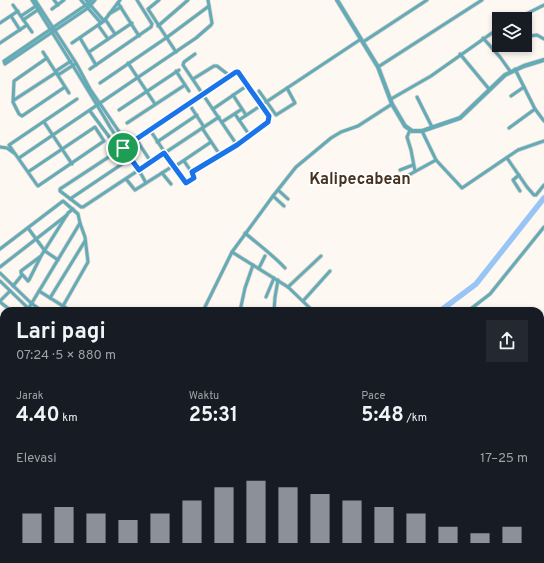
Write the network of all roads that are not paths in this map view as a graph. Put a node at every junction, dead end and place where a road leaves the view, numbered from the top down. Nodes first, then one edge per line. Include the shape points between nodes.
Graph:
1 (32, 0) edge
2 (35, 0) edge
3 (54, 0) edge
4 (64, 0) edge
5 (81, 0) edge
6 (95, 0) edge
7 (136, 0) edge
8 (159, 0) edge
9 (188, 0) edge
10 (208, 0) edge
11 (337, 0) edge
12 (427, 0) edge
13 (482, 0) edge
14 (119, 1) edge
15 (89, 3) edge
16 (13, 5) dead end
17 (58, 5) junction
18 (544, 5) edge
19 (209, 6) junction
20 (38, 7) junction
21 (121, 7) junction
22 (52, 8) dead end
23 (18, 11) junction
24 (530, 12) edge
25 (109, 14) junction
26 (11, 16) junction
27 (21, 16) junction
28 (23, 20) junction
29 (102, 22) junction
30 (0, 23) edge
31 (132, 23) junction
32 (27, 26) junction
33 (158, 26) junction
34 (20, 30) junction
35 (53, 30) junction
36 (32, 32) dead end
37 (492, 32) edge
38 (115, 34) junction
39 (139, 36) junction
40 (532, 36) edge
41 (80, 38) junction
42 (166, 38) junction
43 (483, 38) junction
44 (108, 39) junction
45 (544, 39) edge
46 (362, 41) junction
47 (0, 43) edge
48 (72, 43) dead end
49 (43, 52) dead end
50 (89, 52) junction
51 (176, 52) junction
52 (195, 54) dead end
53 (460, 54) junction
54 (47, 58) junction
55 (544, 60) edge
56 (72, 61) junction
57 (128, 63) junction
58 (75, 64) junction
59 (96, 64) junction
60 (378, 67) junction
61 (90, 69) dead end
62 (513, 70) junction
63 (57, 73) junction
64 (230, 76) junction
65 (138, 78) junction
66 (193, 79) junction
67 (100, 83) dead end
68 (185, 85) junction
69 (66, 86) junction
70 (248, 86) junction
71 (524, 87) junction
72 (287, 88) junction
73 (490, 89) junction
74 (146, 91) junction
75 (189, 91) dead end
76 (259, 91) dead end
77 (69, 93) dead end
78 (203, 94) junction
79 (233, 95) junction
80 (511, 96) dead end
81 (417, 97) dead end
82 (77, 99) dead end
83 (14, 100) junction
84 (391, 102) junction
85 (264, 103) junction
86 (155, 104) junction
87 (189, 104) junction
88 (99, 105) junction
89 (213, 109) junction
90 (242, 109) junction
91 (535, 109) junction
92 (90, 110) junction
93 (119, 110) dead end
94 (235, 114) junction
95 (196, 115) junction
96 (246, 116) junction
97 (218, 117) junction
98 (239, 120) junction
99 (544, 121) edge
100 (44, 122) junction
101 (222, 122) junction
102 (127, 123) dead end
103 (203, 127) junction
104 (432, 127) junction
105 (509, 128) dead end
106 (150, 130) junction
107 (410, 130) junction
108 (422, 131) junction
109 (53, 136) junction
110 (122, 136) dead end
111 (250, 136) junction
112 (136, 139) junction
113 (544, 141) edge
114 (113, 142) dead end
115 (157, 142) junction
116 (211, 142) junction
117 (237, 145) junction
118 (0, 147) edge
119 (123, 148) junction
120 (63, 149) junction
121 (164, 153) junction
122 (16, 154) junction
123 (220, 155) junction
124 (19, 158) junction
125 (131, 158) junction
126 (507, 158) junction
127 (436, 160) junction
128 (184, 161) junction
129 (151, 162) junction
130 (72, 164) junction
131 (413, 165) junction
132 (173, 167) junction
133 (139, 170) junction
134 (400, 170) dead end
135 (415, 171) junction
136 (28, 172) junction
137 (192, 172) junction
138 (162, 173) junction
139 (519, 175) junction
140 (126, 179) junction
141 (396, 182) dead end
142 (146, 184) junction
143 (171, 184) dead end
144 (544, 185) edge
145 (278, 190) junction
146 (520, 191) dead end
147 (273, 196) junction
148 (70, 199) junction
149 (288, 199) dead end
150 (73, 206) junction
151 (284, 206) dead end
152 (68, 214) junction
153 (80, 223) junction
154 (544, 227) edge
155 (28, 228) junction
156 (245, 233) junction
157 (35, 238) junction
158 (85, 241) junction
159 (0, 249) edge
160 (45, 251) junction
161 (232, 252) junction
162 (41, 256) junction
163 (265, 256) dead end
164 (321, 256) dead end
165 (58, 260) junction
166 (253, 265) junction
167 (0, 267) edge
168 (259, 268) junction
169 (285, 268) dead end
170 (330, 271) dead end
171 (0, 273) edge
172 (22, 275) junction
173 (274, 278) junction
174 (278, 280) junction
175 (0, 281) edge
176 (13, 286) junction
177 (288, 287) junction
178 (10, 290) junction
179 (39, 291) junction
180 (266, 297) dead end
181 (50, 298) junction
182 (0, 301) edge
183 (303, 301) junction
184 (31, 303) junction
185 (63, 306) joint
186 (24, 307) edge
187 (29, 307) edge
188 (36, 307) edge
189 (205, 307) edge
190 (241, 307) edge
191 (274, 307) edge
192 (309, 307) edge
193 (473, 307) edge

1 - 20 street
2 - 20 street
3 - 17 street
4 - 17 street
5 - 15 street
6 - 15 street
7 - 39 street via 152,24 152,27
8 - 33 street via 148,9
9 - 33 street
10 - 19 street
11 - 46 street
12 - 46 street
13 - 60 street
14 - 21 street
14 - 25 street
15 - 29 street
15 - 35 street
16 - 23 street
17 - 22 street
18 - 24 street
19 - 42 street
19 - 51 street via 211,25
20 - 27 street
20 - 28 street
20 - 35 street
21 - 25 street
21 - 31 street
23 - 26 street
23 - 27 street
25 - 29 street
26 - 30 street
26 - 34 street
27 - 28 street
28 - 32 street
29 - 38 street
29 - 41 street
29 - 44 street
31 - 38 street
31 - 39 street
32 - 34 street
32 - 36 street
33 - 42 street
34 - 47 street
35 - 35 street via 6,64 4,62
35 - 56 street
37 - 43 street
38 - 44 street
39 - 59 street
40 - 45 street via 537,35
41 - 48 street
41 - 50 street
42 - 51 street
42 - 57 street
43 - 53 street
43 - 62 street
44 - 50 street
46 - 60 street
46 - 72 street
49 - 54 street
50 - 59 street
51 - 65 street
52 - 66 street via 183,64
53 - 73 street
53 - 84 street
54 - 63 street
54 - 83 street via 15,79
55 - 62 street
56 - 58 street
56 - 63 street
57 - 65 street
57 - 67 street
58 - 63 street
58 - 88 street
59 - 61 street
60 - 84 street
62 - 71 street
62 - 73 street
63 - 69 street
63 - 83 street
64 - 66 street via 217,66
64 - 70 street via 238,72
64 - 78 street
65 - 74 street
65 - 88 street
66 - 78 street
68 - 74 street via 177,70
68 - 75 street
68 - 86 street
69 - 77 street
69 - 83 street via 22,116
70 - 79 street
70 - 85 street
71 - 80 street
71 - 91 street
72 - 85 street
72 - 85 street via 295,102 294,105 276,115
73 - 104 street via 462,116
74 - 86 street
74 - 93 street
76 - 85 street
78 - 87 street
78 - 89 street
79 - 89 street
79 - 90 street
81 - 104 street
82 - 100 street
84 - 107 street
84 - 145 street via 358,126 331,138 302,161
85 - 96 street
85 - 111 street via 269,120
86 - 102 street
87 - 95 street
87 - 106 street
88 - 92 street
88 - 110 street
88 - 119 street
89 - 97 street
90 - 94 street
90 - 96 street
91 - 99 street
91 - 105 street
92 - 109 street
92 - 114 street
94 - 98 street
94 - 101 street
95 - 103 street
95 - 115 street
96 - 98 street
97 - 101 street
97 - 103 street
98 - 111 street
100 - 109 street
100 - 122 street via 9,144
101 - 117 street
103 - 116 street
103 - 121 street
104 - 108 street
106 - 112 street
106 - 115 street
107 - 108 street
107 - 131 street via 407,138
108 - 127 street
109 - 120 street
109 - 124 street
111 - 117 street
112 - 119 street
112 - 129 street
113 - 126 street via 523,148
115 - 121 street
116 - 123 street
116 - 128 street
117 - 123 street
118 - 122 street
119 - 125 street
119 - 148 street via 60,189
120 - 130 street
120 - 130 street via 96,128 104,141
120 - 136 street
121 - 129 street
121 - 132 street
122 - 124 street
123 - 137 street
124 - 136 street
125 - 133 street
125 - 148 street
126 - 127 street via 462,188
126 - 139 street
127 - 135 street
128 - 132 street
128 - 137 street
129 - 133 street
130 - 136 street via 38,186
131 - 134 street
131 - 135 street
132 - 137 street via 185,184 194,178
132 - 138 street
133 - 140 street
133 - 142 street
135 - 141 street
138 - 142 street
138 - 143 street
139 - 144 street via 535,195
139 - 146 street via 513,180
140 - 142 street via 135,190
140 - 150 street via 83,207
145 - 147 street
145 - 149 street
147 - 151 street
147 - 156 street
148 - 150 street
150 - 152 street
150 - 153 street
150 - 155 street via 63,201
152 - 157 street
152 - 160 street
153 - 158 street
153 - 165 street
154 - 193 street via 490,294
155 - 157 street
155 - 159 street
156 - 161 street
156 - 169 street
157 - 160 street
157 - 167 street
158 - 181 street
158 - 185 street via 87,265
160 - 162 street
160 - 165 street
161 - 166 street
161 - 189 street
162 - 172 street via 21,271
162 - 172 street via 29,280
163 - 168 street
164 - 177 street
165 - 179 street
166 - 168 street
166 - 190 street
168 - 173 street
170 - 183 street
171 - 176 street
172 - 176 street
173 - 174 street
173 - 180 street
174 - 177 street
174 - 191 street
175 - 178 street
176 - 184 street
177 - 183 street
178 - 182 street
178 - 186 street
179 - 181 street
179 - 184 street
181 - 185 street
183 - 192 street
184 - 187 street
184 - 188 street

